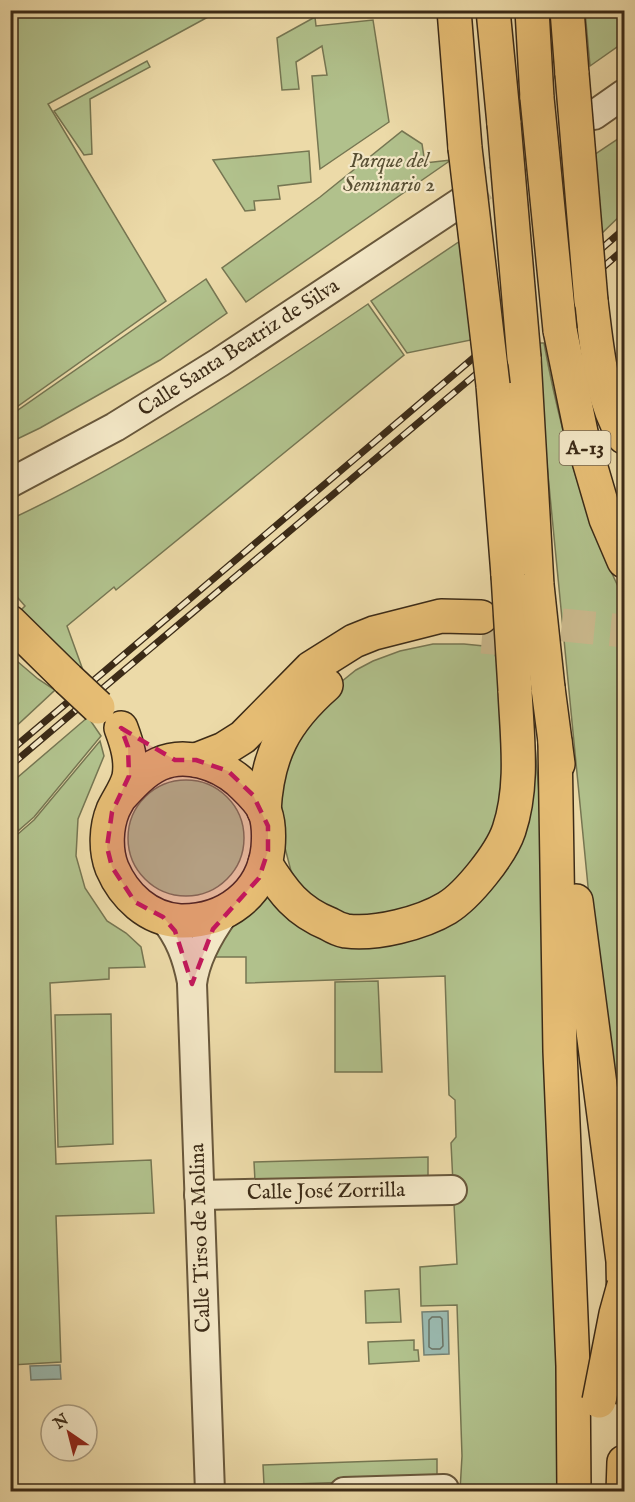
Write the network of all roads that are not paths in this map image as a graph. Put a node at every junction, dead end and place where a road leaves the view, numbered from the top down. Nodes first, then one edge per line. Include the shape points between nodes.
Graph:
1 (454, 10) edge
2 (493, 10) edge
3 (532, 10) edge
4 (567, 10) edge
5 (624, 94) edge
6 (594, 115) tunnel mouth
7 (461, 202) tunnel mouth
8 (624, 437) edge
9 (10, 483) edge
10 (624, 561) edge
11 (522, 580) junction
12 (13, 626) edge
13 (110, 718) junction
14 (555, 742) junction
15 (186, 760) junction
16 (121, 796) junction
17 (264, 811) junction
18 (265, 863) junction
19 (224, 913) junction
20 (163, 917) junction
21 (192, 984) junction
22 (452, 1190) dead end
23 (199, 1195) junction
24 (624, 1286) edge
25 (624, 1312) edge
26 (624, 1462) edge
27 (444, 1489) dead end
28 (210, 1491) edge
29 (344, 1491) edge
30 (574, 1491) edge
31 (589, 1491) edge
32 (623, 1491) edge

1 - 11 main road, bridge via 465,148 493,385
2 - 11 main road, A-13, bridge via 524,358
3 - 10 main road, A-13, bridge via 560,330 582,437 606,519
4 - 8 main road, bridge via 601,377
5 - 6 street
7 - 9 street, Calle Santa Beatriz de Silva via 116,427
11 - 14 main road, A-13, bridge via 548,688
11 - 18 main road, bridge via 515,690 517,800 508,832 480,878 448,907 413,923 345,931 301,910
12 - 13 main road, bridge
13 - 15 main road via 151,748
13 - 16 main road, Calle Tirso de Molina via 128,747 129,768
14 - 25 main road, A-13 via 623,1261
14 - 30 main road
15 - 16 main road, Calle Tirso de Molina via 159,764 134,781
15 - 17 main road via 228,771 254,795
15 - 17 main road, Calle Tirso de Molina via 224,749 243,737 311,668 354,641 441,616 481,627 385,647 335,678 311,699 278,744 269,768
16 - 20 main road, Calle Tirso de Molina via 108,828 112,867 135,902 149,913
17 - 18 main road, Calle Tirso de Molina via 268,838
18 - 19 main road, Calle Tirso de Molina via 250,893
19 - 20 main road, Calle Tirso de Molina via 192,921
19 - 21 street, Calle Tirso de Molina via 204,946
20 - 21 street, Calle Tirso de Molina via 183,947
21 - 23 street, Calle Tirso de Molina
22 - 23 street, Calle José Zorrilla
23 - 28 street, Calle Tirso de Molina
24 - 31 main road, bridge via 599,1401
26 - 32 main road
27 - 29 street

